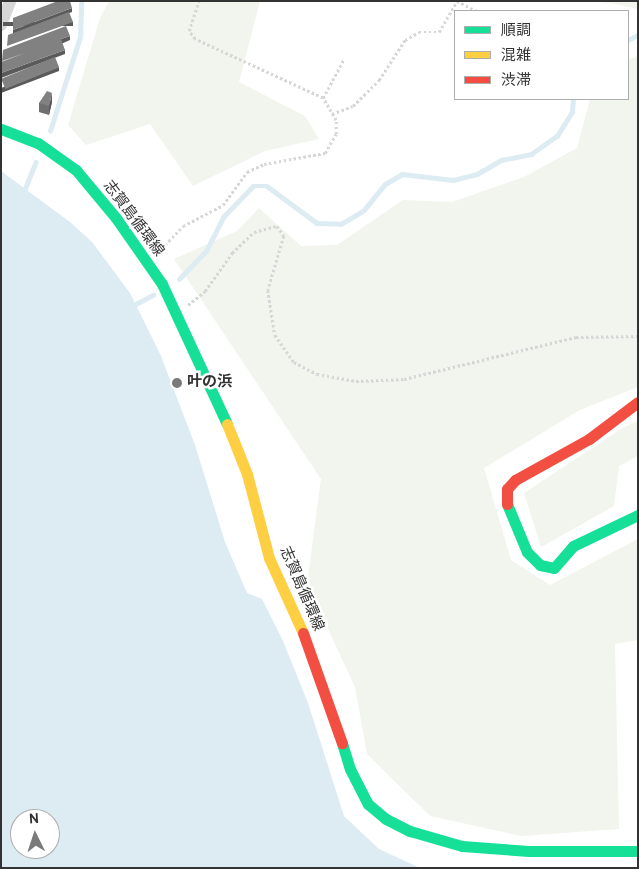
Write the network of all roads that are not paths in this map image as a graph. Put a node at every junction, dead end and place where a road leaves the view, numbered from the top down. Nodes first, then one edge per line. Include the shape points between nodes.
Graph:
1 (10, 1) edge
2 (1, 25) edge
3 (1, 129) edge
4 (638, 402) edge
5 (638, 515) edge
6 (638, 851) edge

1 - 2 street
3 - 6 main road, 志賀島循環線 via 38,144 69,164 116,218 148,262 178,315 247,474 269,558 299,622 330,702 350,769 368,804 386,819 410,831 462,846
4 - 5 main road via 589,439 515,480 507,489 507,504 527,552 540,565 554,568 573,546

